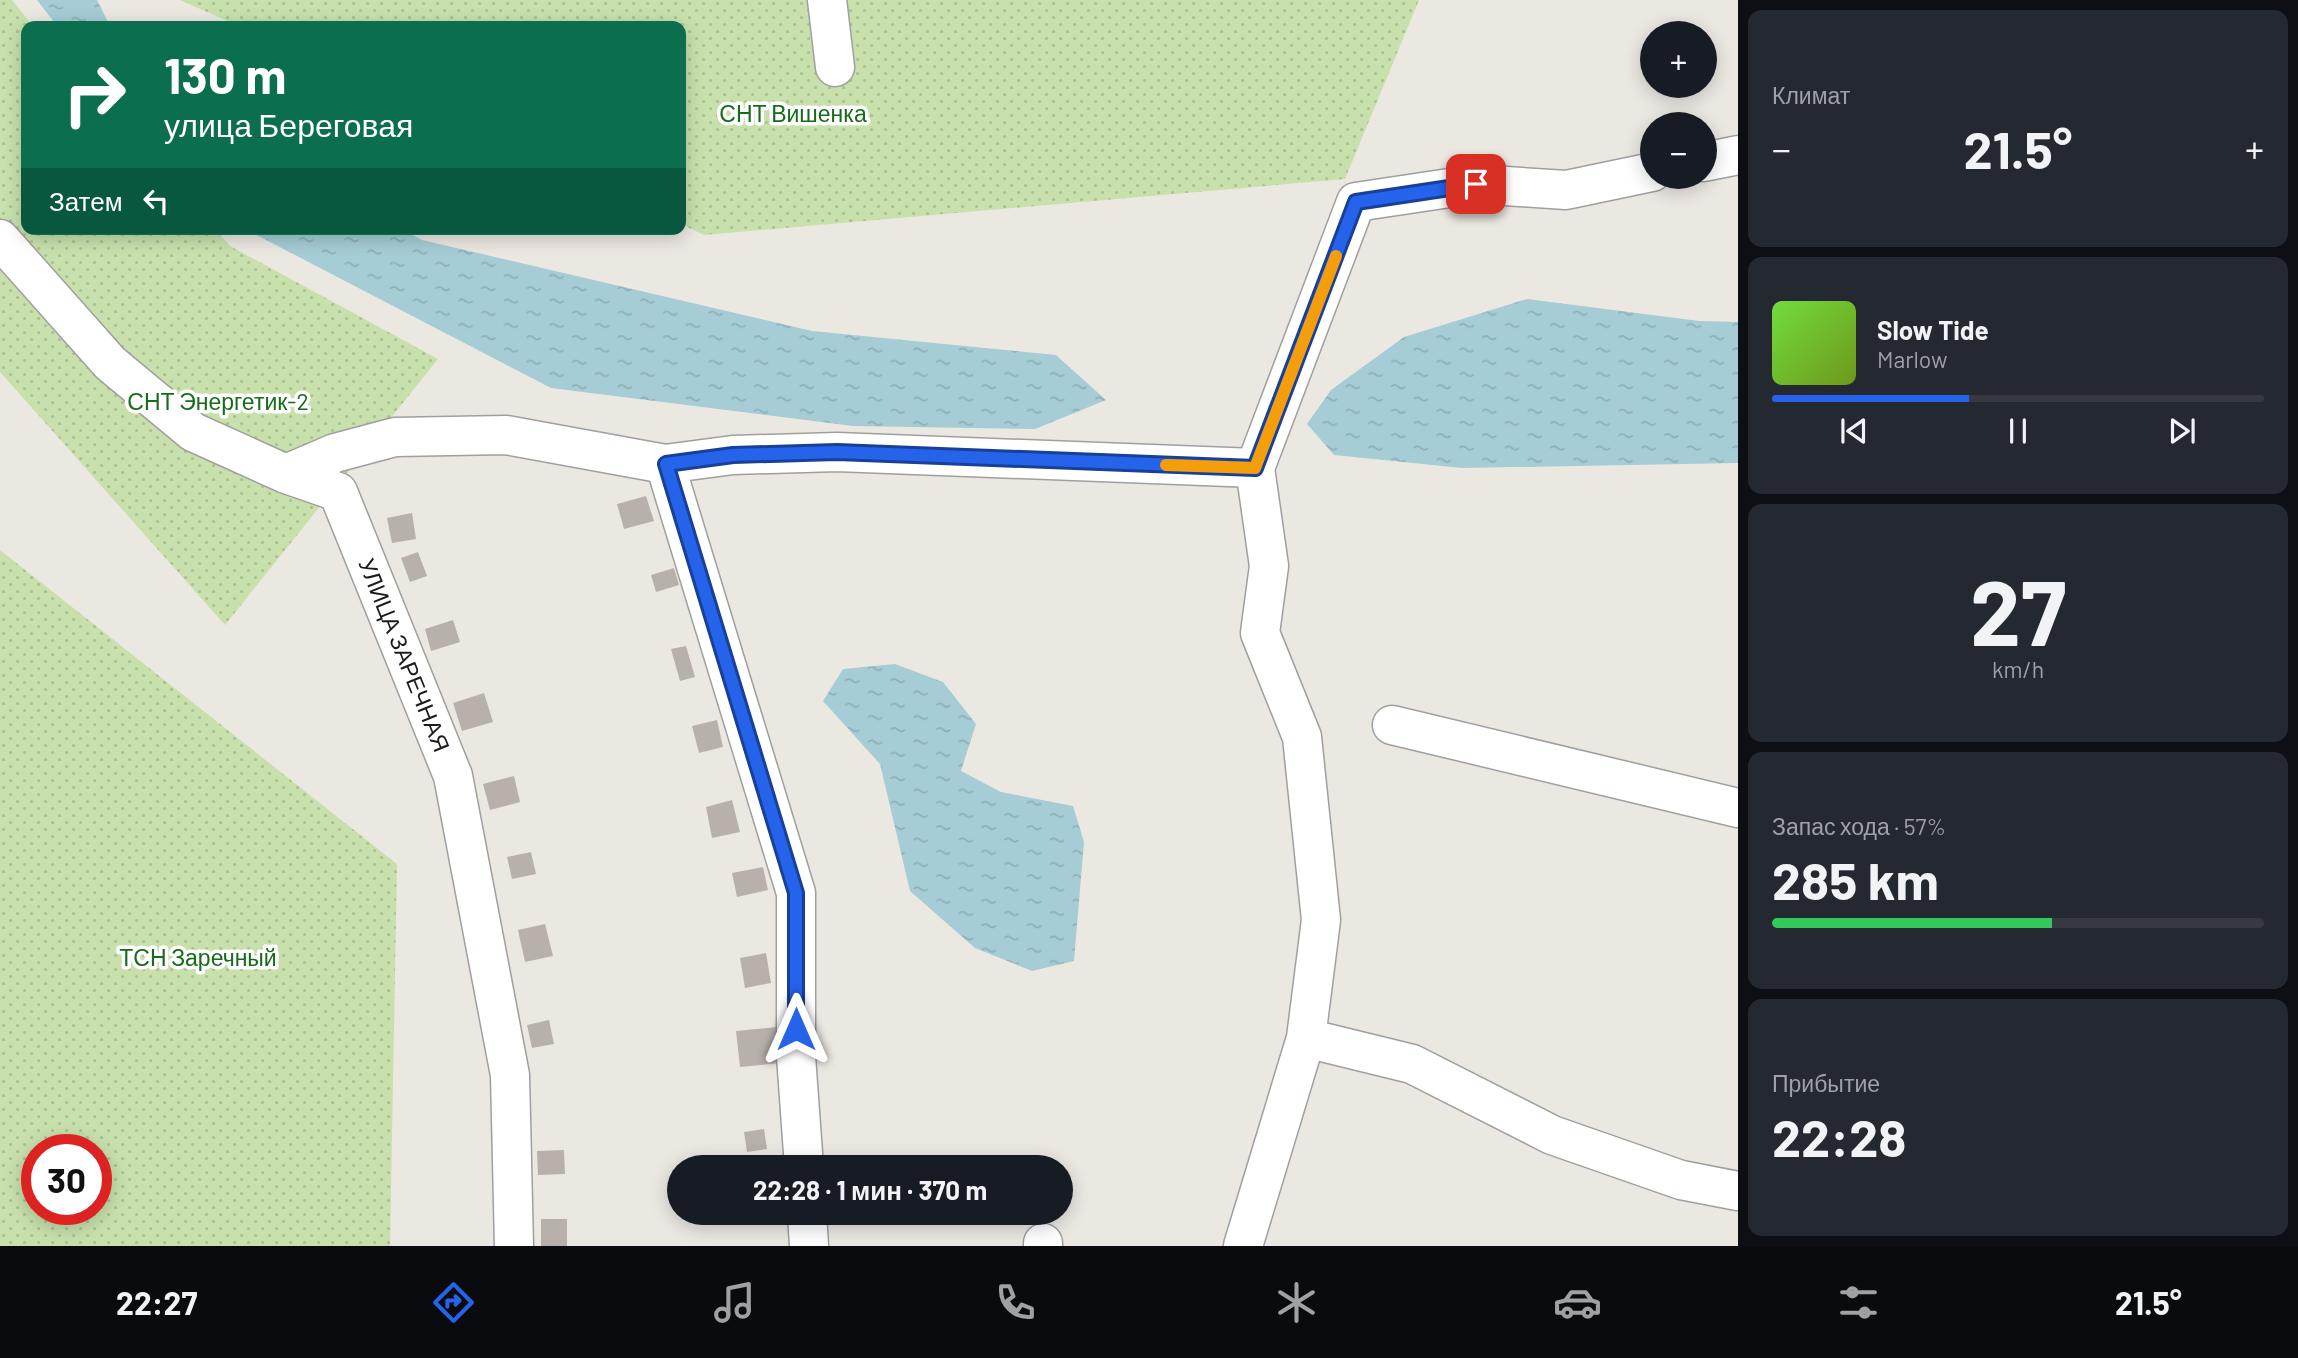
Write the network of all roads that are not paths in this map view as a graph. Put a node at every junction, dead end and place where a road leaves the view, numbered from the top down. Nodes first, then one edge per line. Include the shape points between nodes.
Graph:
1 (828, 0) edge
2 (835, 67) dead end
3 (1738, 155) edge
4 (1717, 159) edge
5 (1640, 175) edge
6 (0, 239) edge
7 (666, 464) junction
8 (1255, 468) junction
9 (286, 474) junction
10 (1392, 725) dead end
11 (1738, 808) edge
12 (1306, 1038) junction
13 (803, 1155) edge
14 (1738, 1191) edge
15 (808, 1225) edge
16 (514, 1246) edge
17 (809, 1246) edge
18 (1243, 1246) edge

1 - 2 street
3 - 4 street
5 - 8 street via 1566,190 1476,184 1356,202
6 - 9 street, УЛИЦА ЗАРЕЧНАЯ via 110,363 193,432
7 - 8 street via 733,455 837,452
7 - 9 street via 506,435 395,437 335,453
7 - 13 street via 796,893 796,1056
8 - 12 street via 1269,566 1260,633 1302,737 1321,920
9 - 16 street, УЛИЦА ЗАРЕЧНАЯ via 338,492 453,776 510,1075
10 - 11 street
12 - 14 street via 1412,1065 1552,1135 1681,1180
12 - 18 street
15 - 17 street

